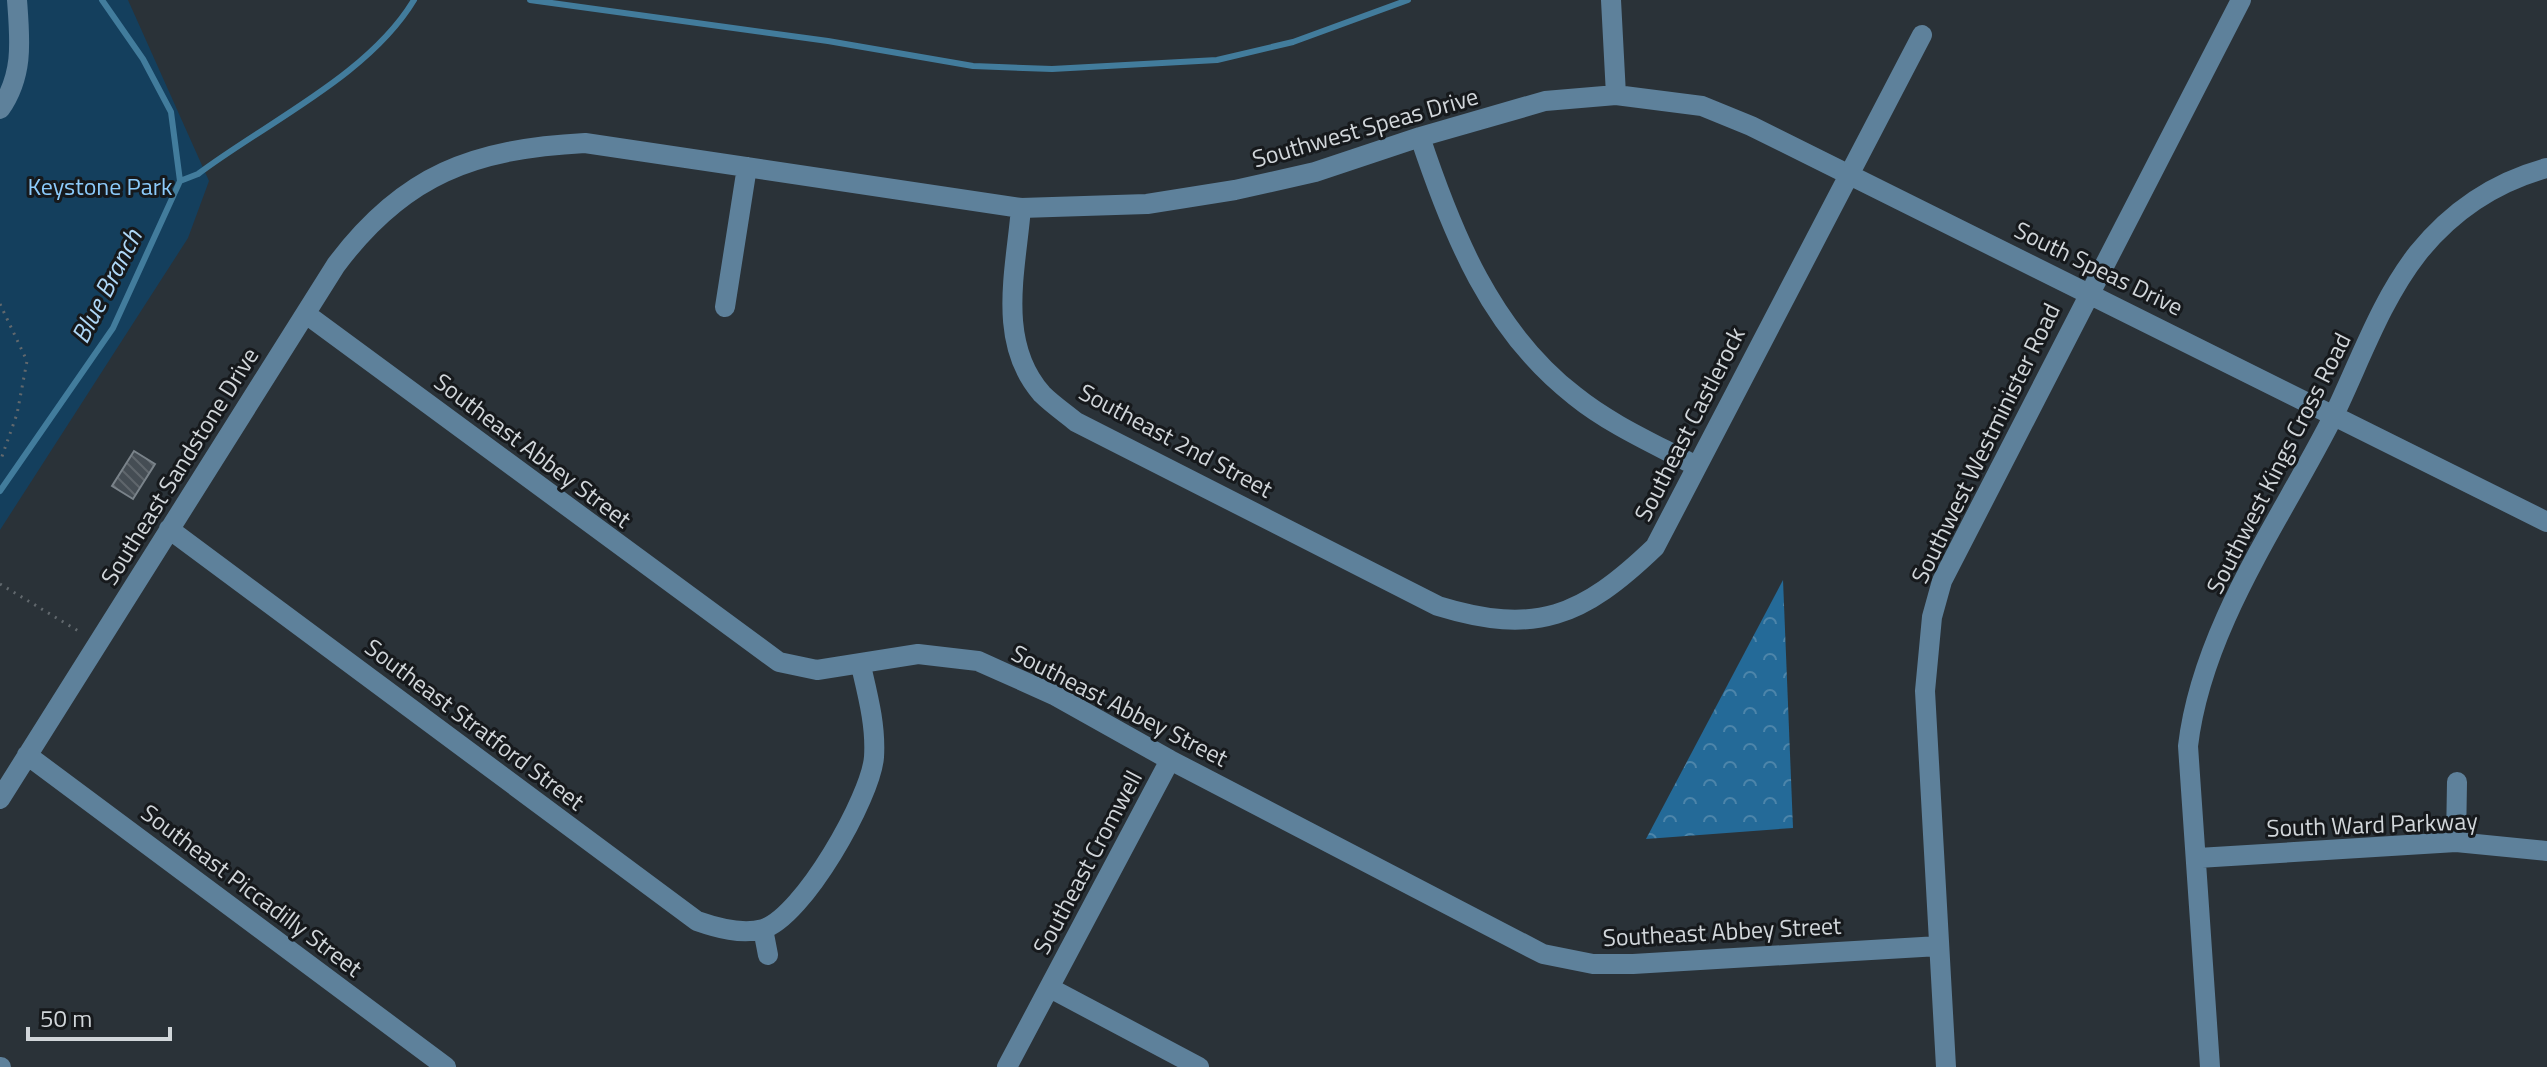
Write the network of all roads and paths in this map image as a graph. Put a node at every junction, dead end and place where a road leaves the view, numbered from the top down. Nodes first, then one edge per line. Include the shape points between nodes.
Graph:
1 (17, 0) edge
2 (1611, 0) edge
3 (2241, 0) edge
4 (1922, 35) dead end
5 (1616, 95) junction
6 (0, 109) edge
7 (1420, 137) junction
8 (747, 167) junction
9 (2547, 168) edge
10 (1846, 174) junction
11 (425, 182) joint
12 (1021, 208) junction
13 (2089, 291) junction
14 (0, 304) edge
15 (725, 307) dead end
16 (306, 314) junction
17 (2333, 415) junction
18 (0, 462) edge
19 (1696, 466) junction
20 (2547, 522) edge
21 (169, 529) junction
22 (0, 584) edge
23 (1461, 613) joint
24 (97, 642) junction
25 (861, 666) junction
26 (27, 755) junction
27 (1170, 760) junction
28 (2457, 782) dead end
29 (0, 799) edge
30 (2456, 842) junction
31 (2547, 851) edge
32 (2198, 858) junction
33 (763, 929) junction
34 (1939, 946) junction
35 (768, 955) dead end
36 (1050, 988) junction
37 (446, 1067) edge
38 (1007, 1067) edge
39 (1199, 1067) edge
40 (1946, 1067) edge
41 (2210, 1067) edge

1 - 6 street via 21,54 12,92
2 - 5 street
3 - 13 street, Southwest Westminister Road
4 - 10 street, Southeast Castlerock
5 - 7 street, Southwest Speas Drive via 1545,101
5 - 10 street, South Speas Drive via 1702,106
7 - 12 street, Southwest Speas Drive via 1315,172 1235,190 1147,204
7 - 19 street via 1468,264 1527,347 1573,395
8 - 11 street, Southwest Speas Drive via 572,144 497,152
8 - 12 street, Southwest Speas Drive
8 - 15 street
9 - 17 street, Southwest Kings Cross Road via 2493,187 2437,232 2398,282
10 - 13 street, South Speas Drive
10 - 19 street, Southeast Castlerock
11 - 16 street, Southeast Sandstone Drive via 359,234
12 - 23 street, Southeast 2nd Street via 1011,320 1019,359 1042,394 1076,422
13 - 17 street, South Speas Drive
13 - 34 street, Southwest Westminister Road via 1942,581 1932,617 1925,691
14 - 18 path via 27,361 17,414
16 - 21 street, Southeast Sandstone Drive
16 - 25 street, Southeast Abbey Street via 779,662 817,670
17 - 20 street, South Speas Drive
17 - 32 street, Southwest Kings Cross Road via 2212,646 2188,746
19 - 23 street, Southeast Castlerock via 1655,547 1586,603 1515,622
21 - 24 street, Southeast Sandstone Drive
21 - 33 street, Southeast Stratford Street via 697,921 723,930
22 - 24 path
24 - 26 street, Southeast Sandstone Drive
25 - 27 street, Southeast Abbey Street via 918,654 978,661 1054,695
25 - 33 street via 874,760 866,783 817,882 787,916
26 - 29 street, Southeast Sandstone Drive
26 - 37 street, Southeast Piccadilly Street
27 - 34 street, Southeast Abbey Street via 1543,954 1568,961 1633,964
27 - 36 street, Southeast Cromwell
28 - 30 street
30 - 31 street, South Ward Parkway
30 - 32 street, South Ward Parkway
32 - 41 street, Southwest Kings Cross Road
33 - 35 street
34 - 40 street, Southwest Westminister Road
36 - 38 street, Southeast Cromwell
36 - 39 street

